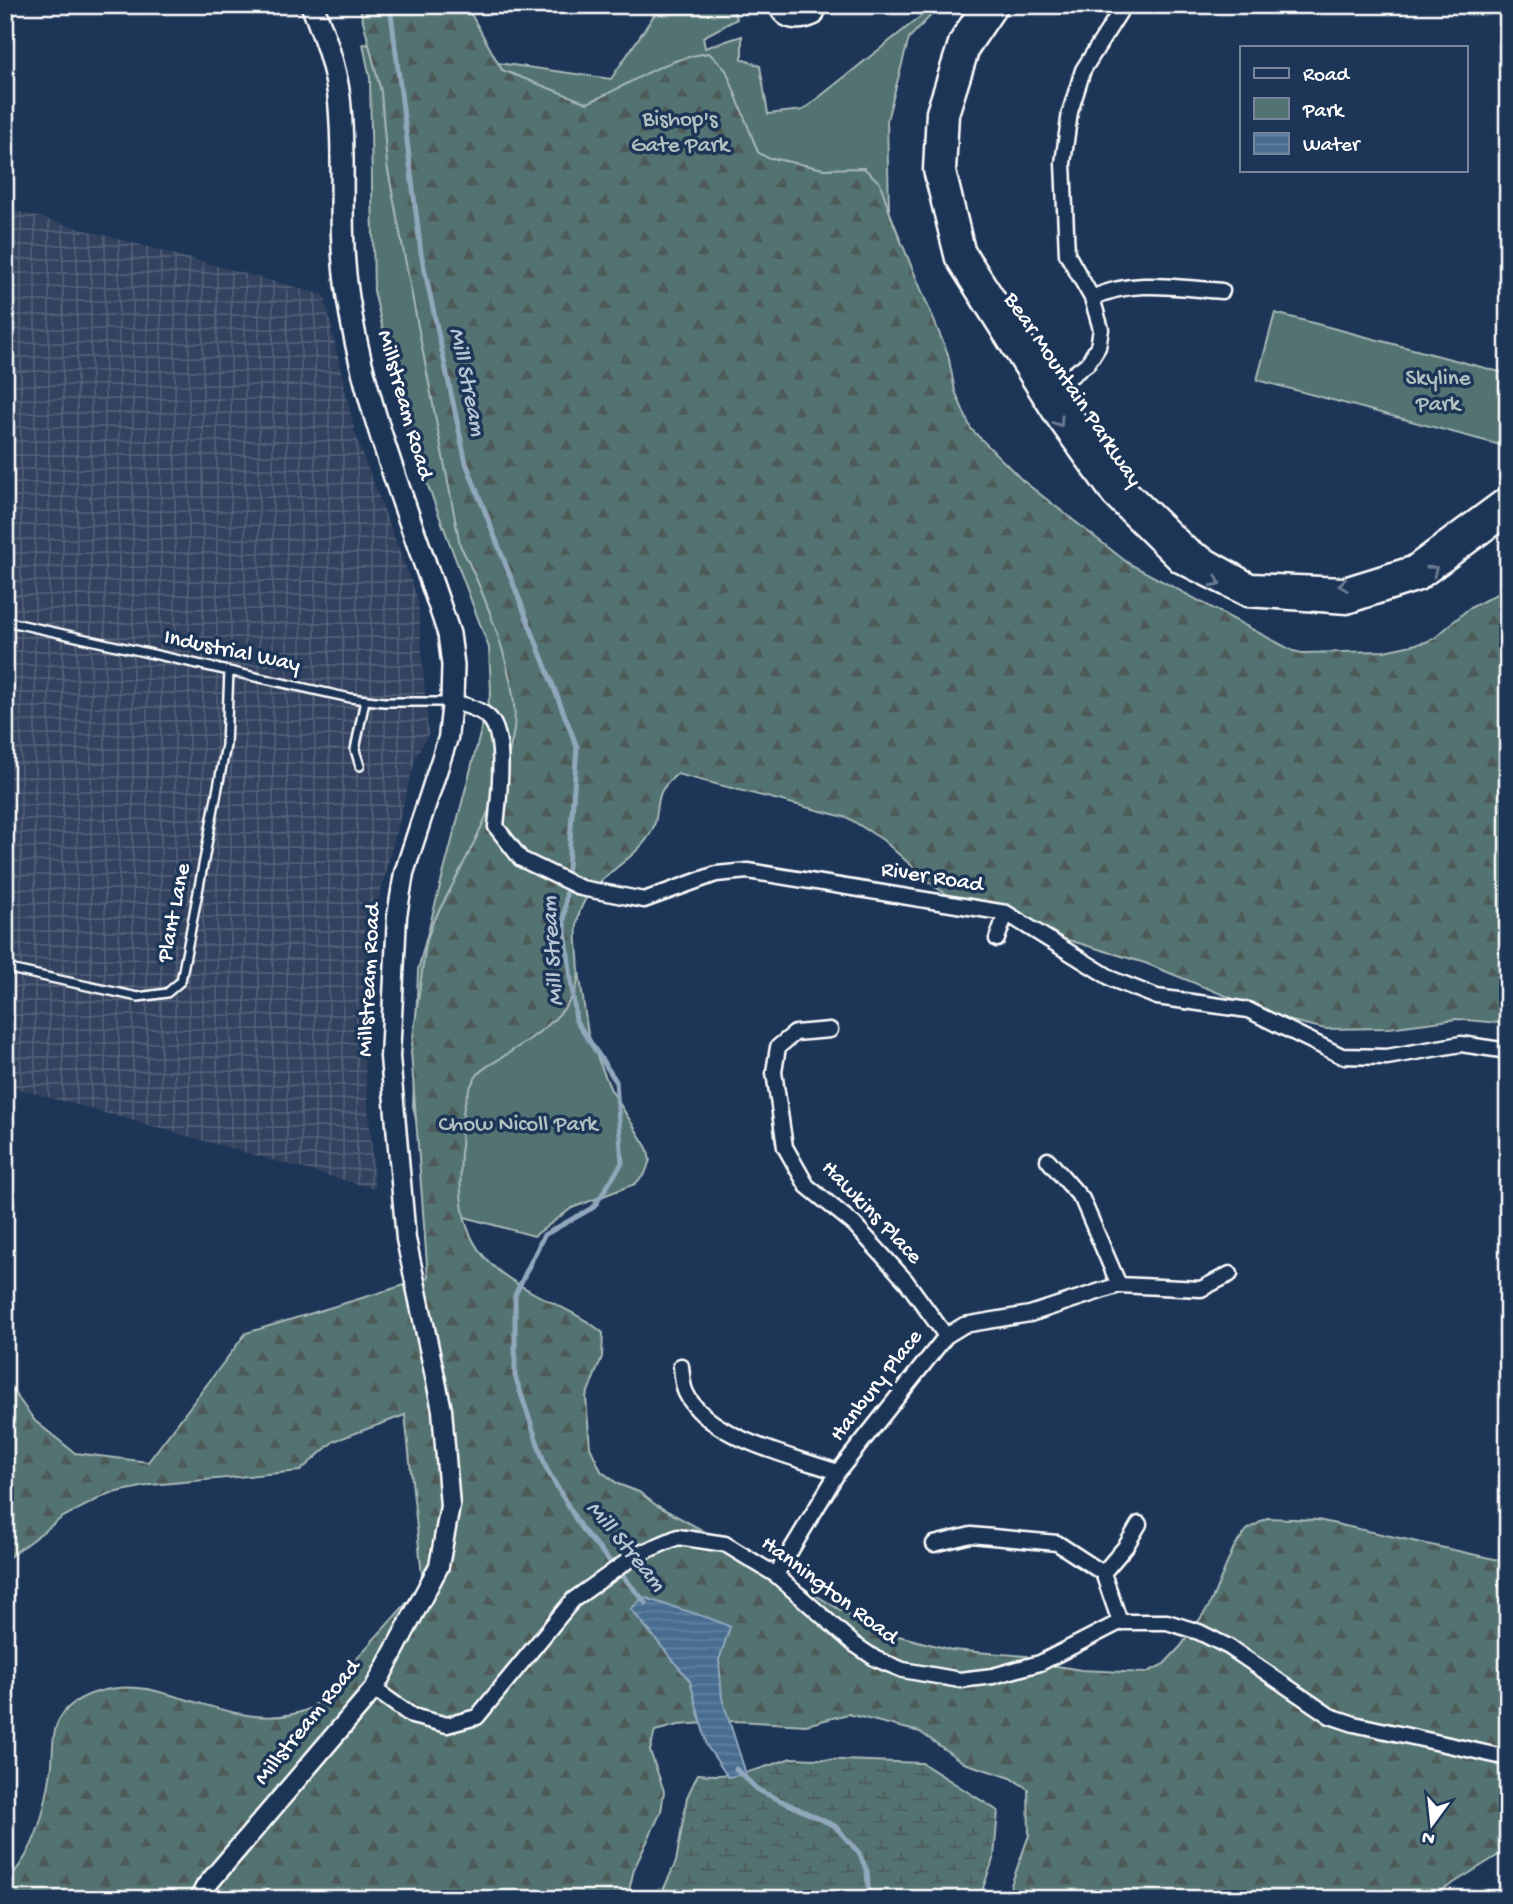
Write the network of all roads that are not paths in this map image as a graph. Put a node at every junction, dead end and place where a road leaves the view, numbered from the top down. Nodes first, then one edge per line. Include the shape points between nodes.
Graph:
1 (312, 5) edge
2 (776, 5) edge
3 (820, 5) edge
4 (981, 5) edge
5 (999, 5) edge
6 (1124, 5) edge
7 (1222, 291) dead end
8 (1092, 298) junction
9 (1049, 393) junction
10 (1508, 495) edge
11 (1508, 515) edge
12 (5, 621) edge
13 (229, 671) junction
14 (365, 700) junction
15 (452, 702) junction
16 (360, 766) dead end
17 (1006, 913) junction
18 (997, 939) dead end
19 (5, 968) edge
20 (830, 1030) dead end
21 (1508, 1051) edge
22 (1048, 1160) dead end
23 (1230, 1274) dead end
24 (1119, 1285) junction
25 (946, 1336) junction
26 (681, 1366) dead end
27 (838, 1472) junction
28 (1139, 1524) dead end
29 (934, 1544) dead end
30 (1103, 1573) junction
31 (776, 1575) junction
32 (1121, 1622) junction
33 (374, 1689) junction
34 (1508, 1758) edge
35 (199, 1899) edge

1 - 15 main road, Millstream Road via 339,96 342,240 354,328 384,441 449,634
2 - 3 street via 784,18 796,23 815,17
4 - 9 street, Bear Mountain Parkway via 959,40 936,112 933,170 955,259
5 - 9 street, Bear Mountain Parkway via 970,48 950,114 946,171 965,250
6 - 8 street via 1083,70 1070,112 1063,163 1067,254
7 - 8 street via 1146,285 1115,288
8 - 9 street via 1101,329 1098,347 1088,363
10 -> 9 street, Bear Mountain Parkway via 1412,566 1344,587 1251,583 1189,548 1124,485
9 -> 11 street, Bear Mountain Parkway via 1112,497 1179,563 1247,597 1348,604 1419,581
12 - 13 lane, Industrial Way
13 - 14 lane, Industrial Way
13 - 19 lane, Plant Lane via 226,745 181,981 167,993 138,997
14 - 15 lane, Industrial Way
14 - 16 lane via 355,750
15 - 17 street, River Road via 490,717 500,737 496,827 522,859 580,888 644,900 716,874 748,871
15 - 33 street, Millstream Road via 448,738 404,873 397,916 390,1057 406,1239 442,1409 450,1506 439,1566
17 - 18 street
17 - 21 street, River Road via 1114,980 1157,997 1248,1010 1342,1056 1387,1057 1461,1044
20 - 25 street, Hawkins Place via 795,1033 778,1047 774,1072 785,1147 807,1186 854,1224 906,1281
22 - 24 street via 1082,1199
23 - 24 street, Hanbury Place via 1201,1289
24 - 25 street, Hanbury Place via 1030,1314 964,1325
25 - 27 street, Hanbury Place
26 - 27 street via 685,1392 702,1414 740,1437
27 - 31 street, Hanbury Place
28 - 30 street
29 - 30 street via 971,1535 1057,1543
30 - 32 street
31 - 32 street, Hannington Road via 876,1659 903,1671 960,1680 1040,1663
31 - 33 street, Hannington Road via 725,1544 678,1537 636,1555 573,1600 477,1717 447,1725 412,1716
32 - 34 street, Hannington Road via 1167,1622 1199,1632 1229,1647 1330,1716
33 - 35 street, Millstream Road

